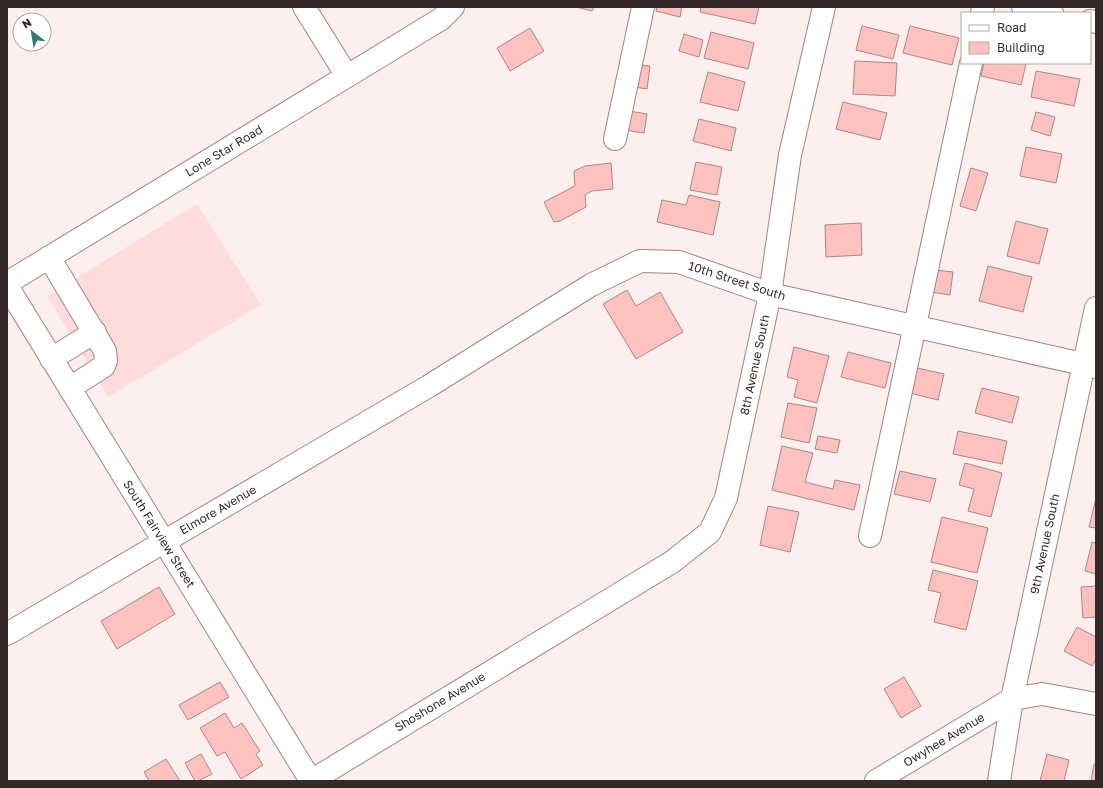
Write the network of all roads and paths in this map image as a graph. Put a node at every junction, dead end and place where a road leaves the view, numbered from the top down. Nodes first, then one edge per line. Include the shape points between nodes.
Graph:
1 (304, 7) edge
2 (643, 7) edge
3 (824, 7) edge
4 (1024, 7) edge
5 (1047, 12) edge
6 (447, 13) edge
7 (971, 64) edge
8 (346, 76) junction
9 (615, 139) dead end
10 (49, 257) junction
11 (7, 283) edge
12 (7, 286) edge
13 (770, 294) junction
14 (1096, 308) edge
15 (915, 326) junction
16 (95, 332) junction
17 (51, 359) junction
18 (1090, 366) edge
19 (429, 386) joint
20 (70, 388) junction
21 (870, 536) dead end
22 (164, 542) junction
23 (570, 623) joint
24 (7, 634) edge
25 (1012, 699) junction
26 (1096, 704) edge
27 (311, 781) edge
28 (876, 781) edge
29 (999, 781) edge

1 - 8 street
2 - 9 street
3 - 13 street, 8th Avenue South via 790,156
4 - 5 street
6 - 8 street, Lone Star Road
7 - 15 street
8 - 10 street, Lone Star Road
10 - 11 street, Lone Star Road
10 - 16 street
12 - 17 street, South Fairview Street
13 - 15 street, 10th Street South
13 - 19 street, 10th Street South via 679,262 640,261 590,285
13 - 23 street, 8th Avenue South via 726,498 710,532 672,562
14 - 18 street, 9th Avenue South
15 - 18 street, 10th Street South
15 - 21 street
16 - 17 street
16 - 20 street via 106,351 104,366
17 - 20 street, South Fairview Street
18 - 25 street, 9th Avenue South
19 - 22 street, Elmore Avenue
20 - 22 street, South Fairview Street
22 - 24 street, Elmore Avenue
22 - 27 street, South Fairview Street
23 - 27 street, Shoshone Avenue
25 - 26 street via 1042,694
25 - 28 street, Owyhee Avenue
25 - 29 street, 9th Avenue South

